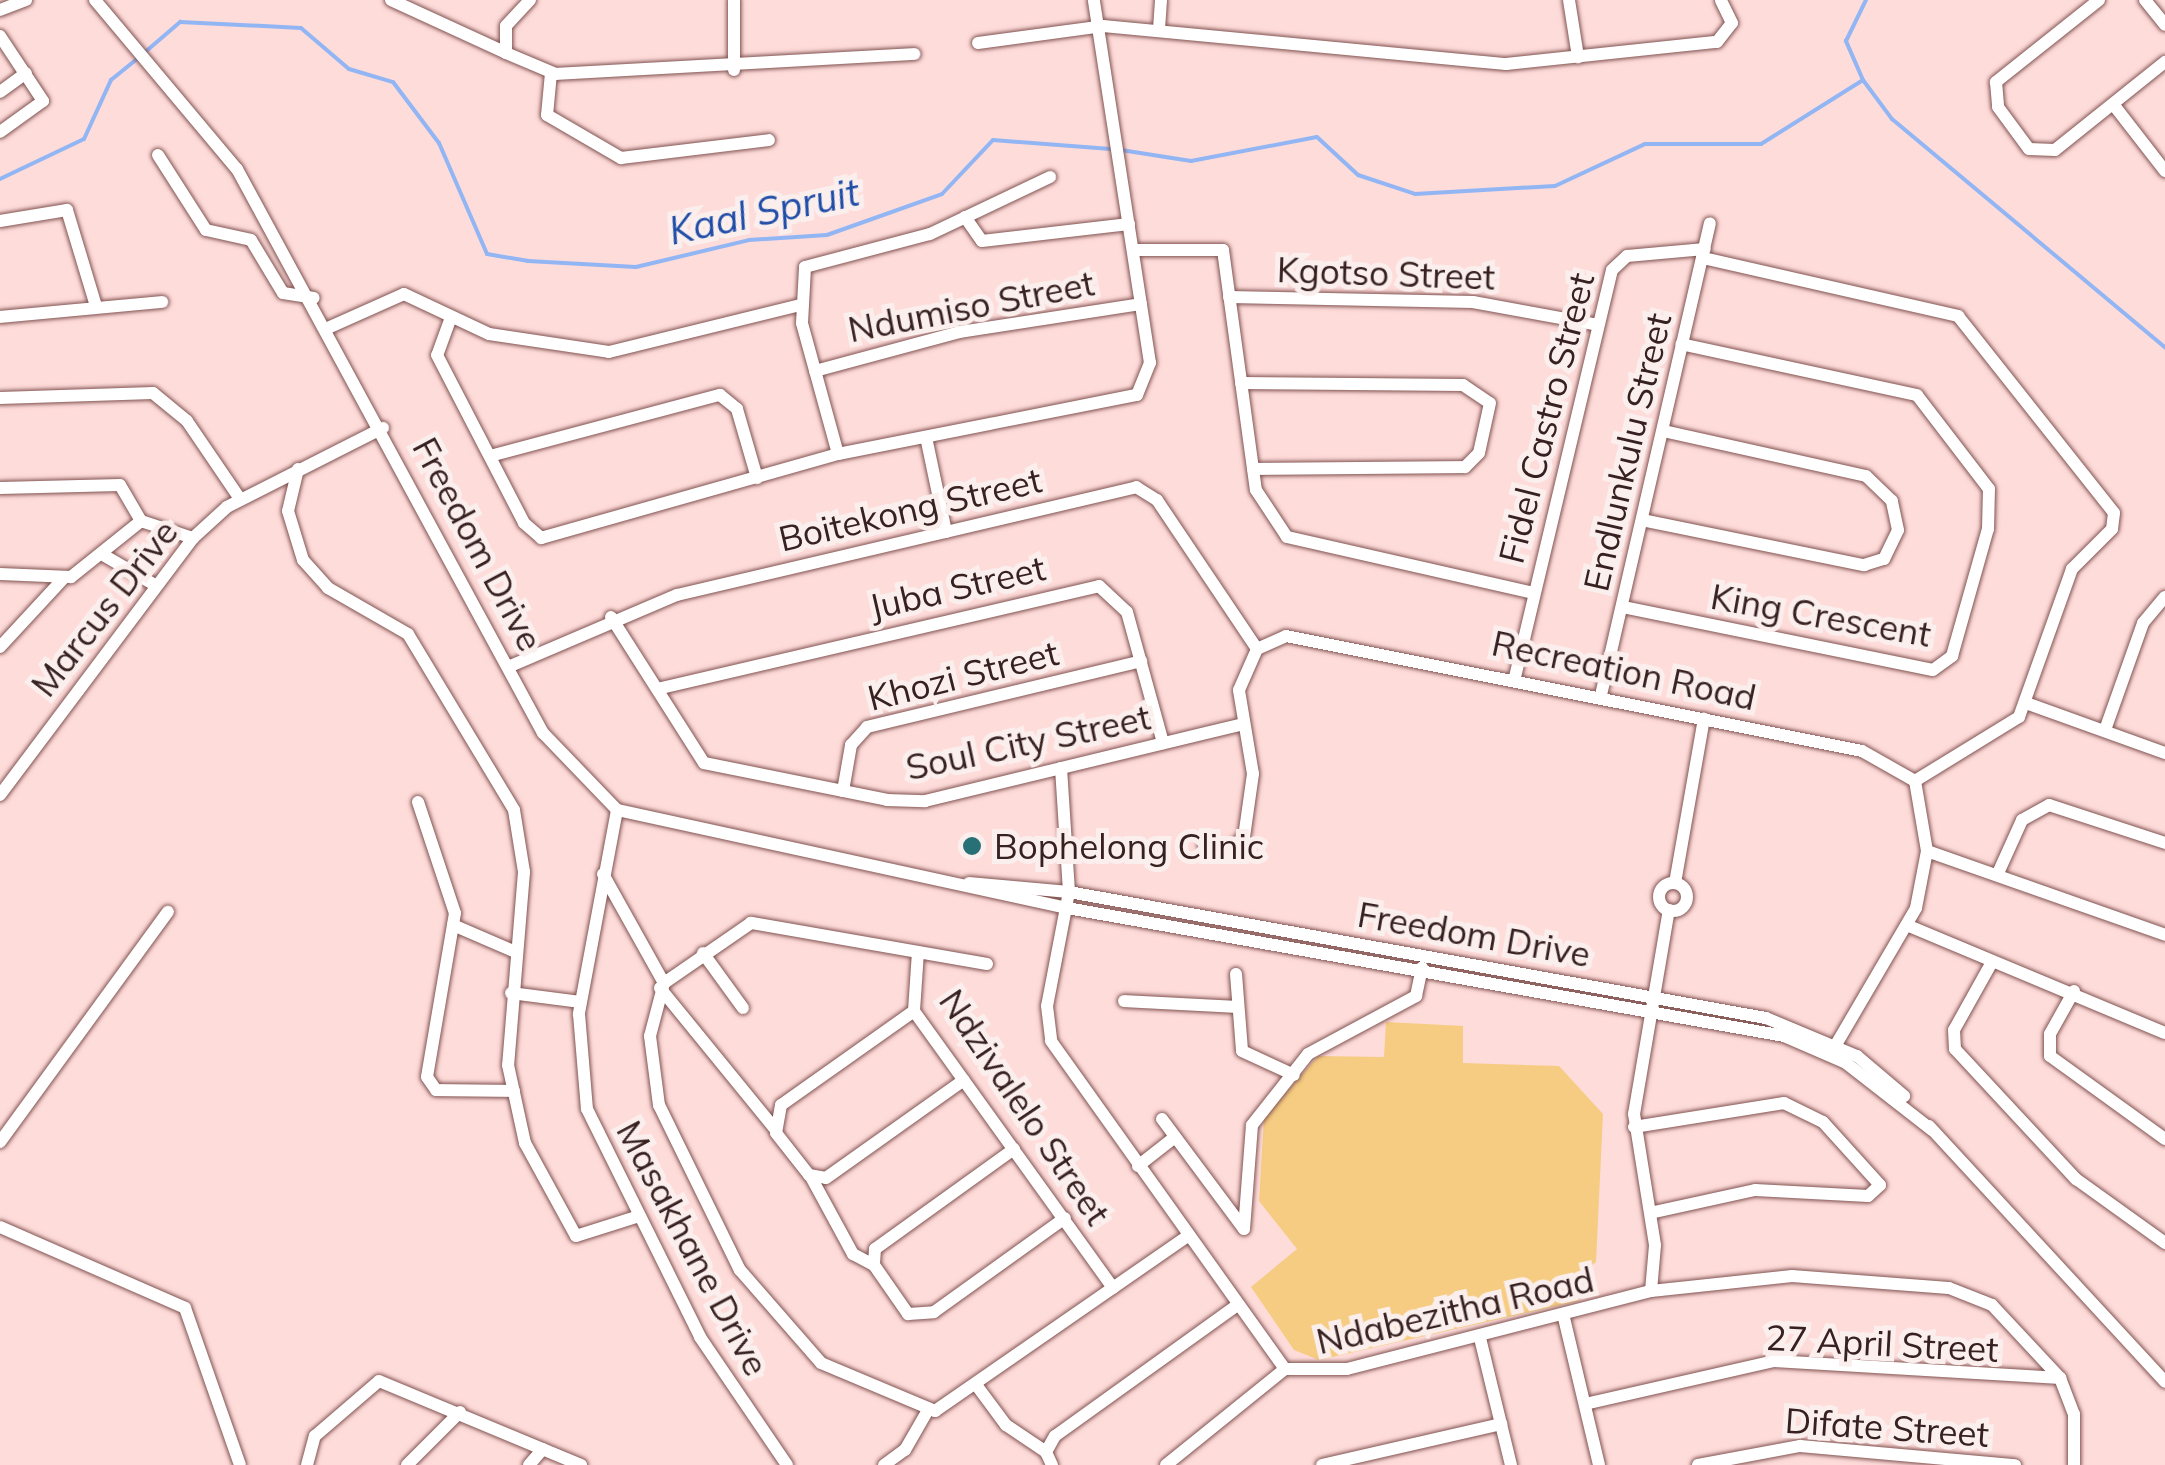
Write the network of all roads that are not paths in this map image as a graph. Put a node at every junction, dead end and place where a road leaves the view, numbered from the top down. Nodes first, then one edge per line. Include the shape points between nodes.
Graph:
1 (26, 0) edge
2 (95, 0) edge
3 (390, 0) edge
4 (530, 0) edge
5 (734, 0) edge
6 (1094, 0) edge
7 (1160, 0) edge
8 (1569, 0) edge
9 (1722, 0) edge
10 (2099, 0) edge
11 (2145, 0) edge
12 (0, 10) edge
13 (2165, 25) edge
14 (1103, 26) junction
15 (1159, 29) junction
16 (0, 36) edge
17 (978, 43) dead end
18 (506, 53) junction
19 (914, 54) dead end
20 (1578, 57) junction
21 (2165, 62) edge
22 (734, 70) junction
23 (26, 73) junction
24 (551, 73) junction
25 (0, 92) edge
26 (2113, 104) junction
27 (0, 132) edge
28 (768, 140) dead end
29 (158, 154) dead end
30 (2165, 171) edge
31 (1050, 176) dead end
32 (965, 217) junction
33 (0, 222) edge
34 (1710, 223) dead end
35 (1128, 224) junction
36 (1133, 250) junction
37 (1704, 253) junction
38 (1229, 297) junction
39 (314, 298) junction
40 (162, 302) dead end
41 (1141, 304) junction
42 (800, 305) junction
43 (96, 306) junction
44 (0, 316) edge
45 (450, 320) junction
46 (1598, 326) junction
47 (330, 327) junction
48 (1681, 344) junction
49 (814, 370) junction
50 (1241, 382) junction
51 (0, 398) edge
52 (383, 428) junction
53 (1663, 431) junction
54 (926, 437) junction
55 (838, 454) junction
56 (490, 456) junction
57 (1253, 468) junction
58 (298, 469) junction
59 (757, 478) junction
60 (0, 488) edge
61 (240, 499) junction
62 (1642, 520) junction
63 (141, 522) junction
64 (946, 532) junction
65 (193, 538) junction
66 (105, 556) junction
67 (0, 574) edge
68 (63, 579) junction
69 (155, 585) junction
70 (1533, 593) junction
71 (2165, 597) edge
72 (1622, 607) junction
73 (611, 617) junction
74 (0, 647) edge
75 (1258, 649) junction
76 (1141, 662) junction
77 (508, 667) junction
78 (1515, 677) junction
79 (657, 690) junction
80 (1601, 695) junction
81 (2026, 702) junction
82 (1704, 718) junction
83 (1239, 725) junction
84 (2105, 730) junction
85 (1163, 743) junction
86 (2165, 752) edge
87 (1061, 768) junction
88 (1915, 781) junction
89 (843, 791) junction
90 (1, 792) edge
91 (418, 802) dead end
92 (617, 810) junction
93 (2165, 842) edge
94 (1204, 844) dead end
95 (1927, 852) junction
96 (1999, 871) junction
97 (603, 874) junction
98 (968, 883) junction
99 (1675, 883) junction
100 (1070, 892) junction
101 (1067, 908) junction
102 (1669, 910) junction
103 (168, 912) dead end
104 (453, 925) junction
105 (1909, 926) junction
106 (2165, 935) edge
107 (512, 950) junction
108 (918, 952) junction
109 (703, 953) junction
110 (1992, 962) junction
111 (987, 964) dead end
112 (1422, 968) junction
113 (1236, 974) dead end
114 (662, 985) junction
115 (2074, 991) junction
116 (511, 994) junction
117 (1124, 1001) dead end
118 (580, 1002) junction
119 (1652, 1004) junction
120 (742, 1008) dead end
121 (1238, 1008) junction
122 (914, 1011) junction
123 (2165, 1033) edge
124 (1834, 1050) junction
125 (1294, 1076) junction
126 (964, 1080) junction
127 (514, 1091) junction
128 (1162, 1118) dead end
129 (774, 1128) junction
130 (1634, 1128) junction
131 (1175, 1137) junction
132 (2165, 1139) edge
133 (0, 1142) edge
134 (1014, 1149) junction
135 (1138, 1166) junction
136 (811, 1176) junction
137 (1650, 1213) junction
138 (636, 1218) junction
139 (1064, 1218) junction
140 (0, 1227) edge
141 (1189, 1235) junction
142 (2165, 1243) edge
143 (874, 1265) junction
144 (1113, 1288) junction
145 (1651, 1291) junction
146 (1237, 1305) junction
147 (1564, 1318) junction
148 (1480, 1338) junction
149 (1285, 1369) junction
150 (2060, 1378) junction
151 (2165, 1382) edge
152 (977, 1386) junction
153 (1584, 1404) junction
154 (928, 1410) junction
155 (460, 1412) junction
156 (1501, 1424) junction
157 (543, 1449) junction
158 (1049, 1458) edge
159 (240, 1465) edge
160 (307, 1465) edge
161 (407, 1465) edge
162 (529, 1465) edge
163 (581, 1465) edge
164 (787, 1465) edge
165 (884, 1465) edge
166 (1166, 1465) edge
167 (1322, 1465) edge
168 (1511, 1465) edge
169 (1599, 1465) edge
170 (1698, 1465) edge
171 (2014, 1465) edge
172 (2074, 1465) edge

1 - 12 street
2 - 39 street, Freedom Drive via 236,169
3 - 18 street
4 - 18 street via 506,26
5 - 22 street
6 - 14 street
7 - 15 street
8 - 20 street
9 - 20 street via 1732,23 1717,42
10 - 26 street via 2005,73 1994,93 2029,148 2044,154
11 - 13 street
14 - 15 street
14 - 17 street
14 - 35 street
15 - 20 street via 1471,63
16 - 23 street
18 - 24 street
19 - 22 street
21 - 26 street
22 - 24 street
23 - 25 street
23 - 27 street via 43,106
24 - 28 street via 547,115 621,158
26 - 30 street
29 - 39 street via 206,230 251,240 282,293
31 - 32 street
32 - 35 street via 982,241
32 - 42 street via 808,265
33 - 43 street via 67,210
34 - 37 street, Endlunkulu Street
35 - 36 street
36 - 38 street via 1219,248
36 - 41 street
37 - 46 street, Fidel Castro Street via 1621,258
37 - 48 street, Endlunkulu Street
37 - 81 street via 1958,316 2105,497 2114,524 2072,569
38 - 46 street, Kgotso Street via 1473,302
38 - 50 street
39 - 47 street, Freedom Drive
40 - 43 street
41 - 49 street, Ndumiso Street via 960,332
41 - 54 street via 1151,376 1140,393
42 - 45 street via 752,310 608,352 549,350
42 - 49 street
43 - 44 street
45 - 47 street via 419,297 395,294
45 - 56 street via 436,352
46 - 70 street, Fidel Castro Street
47 - 52 street, Freedom Drive
48 - 53 street, Endlunkulu Street
48 - 72 street, King Crescent via 1917,395 1989,489 1988,529 1952,656 1934,670
49 - 55 street
50 - 57 street
50 - 57 street via 1463,385 1490,403 1479,453 1465,467
51 - 61 street via 153,393 188,421
52 - 58 street, Marcus Drive
52 - 77 street, Freedom Drive
53 - 62 street, Endlunkulu Street
53 - 62 street via 1866,476 1892,501 1898,530 1884,559 1864,566
54 - 55 street
54 - 64 street
55 - 59 street
56 - 59 street via 541,538
56 - 59 street via 720,395 737,409
57 - 70 street via 1259,496 1292,540
58 - 61 street, Marcus Drive
58 - 107 street via 288,511 303,560 328,588 408,634 514,810 524,872
60 - 63 street via 130,490
61 - 65 street, Marcus Drive
62 - 72 street, Endlunkulu Street
63 - 65 street
63 - 66 street
64 - 73 street, Boitekong Street
64 - 75 street, Boitekong Street via 1142,488
65 - 69 street, Marcus Drive
66 - 68 street
66 - 69 street
67 - 68 street
68 - 74 street
69 - 90 street, Marcus Drive
70 - 78 street, Fidel Castro Street
71 - 84 street via 2143,623
72 - 80 street, Endlunkulu Street
73 - 77 street, Boitekong Street
73 - 79 street, Soul City Street
75 - 78 street, Recreation Road via 1312,636
75 - 83 street via 1238,690
76 - 79 street, Juba Street via 1121,600 1091,586
76 - 85 street, Juba Street
76 - 89 street, Khozi Street via 867,727 851,745
77 - 92 street, Freedom Drive via 552,748
78 - 80 street, Recreation Road
79 - 89 street, Soul City Street via 704,762
80 - 82 street, Recreation Road
81 - 84 street
81 - 88 street via 2009,726
82 - 88 street, Recreation Road via 1862,751
82 - 99 street
83 - 85 street, Soul City Street
83 - 94 street via 1253,774 1244,837 1230,850
84 - 86 street
85 - 87 street, Soul City Street
87 - 89 street, Soul City Street via 917,802
87 - 100 street, Ndabezitha Road
88 - 95 street
91 - 104 street via 454,894
92 - 97 street, Masakhane Drive
92 - 98 street, Freedom Drive via 704,835
93 - 96 street via 2050,805 2022,820
95 - 96 street
95 - 105 street
96 - 106 street
97 - 114 street
97 - 118 street, Masakhane Drive
98 - 100 street, Freedom Drive
98 - 101 street, Freedom Drive
99 - 102 street via 1659,894
99 - 102 street via 1686,900
100 - 101 street, Ndabezitha Road
100 - 119 street, Freedom Drive
101 - 112 street, Freedom Drive
101 - 135 street, Ndabezitha Road via 1048,1033
102 - 119 street
103 - 133 street
104 - 107 street
104 - 127 street via 426,1077 436,1090
105 - 110 street
105 - 124 street
107 - 116 street
108 - 109 street via 756,923
108 - 111 street
108 - 122 street, Ndzivalelo Street
109 - 114 street
109 - 120 street
110 - 115 street
110 - 142 street via 1956,1025 1955,1049 2076,1179
112 - 119 street, Freedom Drive
112 - 125 street via 1416,996 1310,1052
113 - 121 street
114 - 129 street
114 - 154 street via 650,1036 659,1106 740,1270 821,1363
115 - 123 street
115 - 132 street via 2050,1034 2050,1056
116 - 118 street
116 - 127 street
117 - 121 street
118 - 138 street, Masakhane Drive via 585,1101
119 - 124 street, Freedom Drive
119 - 130 street
121 - 125 street via 1244,1053
122 - 126 street, Ndzivalelo Street
122 - 129 street via 781,1105
124 - 151 street, Freedom Drive via 1884,1077
125 - 131 street via 1250,1130 1244,1229
126 - 134 street, Ndzivalelo Street
126 - 136 street via 833,1174
127 - 138 street via 525,1144 572,1234
128 - 131 street
129 - 136 street
130 - 137 street
130 - 137 street via 1784,1103 1823,1122 1880,1185 1868,1196 1755,1190
131 - 135 street
134 - 139 street, Ndzivalelo Street
134 - 143 street via 878,1246
135 - 141 street, Ndabezitha Road
136 - 143 street via 854,1254
137 - 145 street
138 - 164 street, Masakhane Drive via 732,1391
139 - 143 street via 922,1316 908,1314
139 - 144 street, Ndzivalelo Street
140 - 159 street via 185,1308
141 - 144 street
141 - 146 street, Ndabezitha Road
144 - 152 street
145 - 147 street, Ndabezitha Road
145 - 150 street, Ndabezitha Road via 1792,1276 1962,1290 2000,1312
146 - 149 street, Ndabezitha Road
146 - 158 street via 1055,1436
147 - 148 street, Ndabezitha Road
147 - 153 street
148 - 149 street, Ndabezitha Road via 1326,1373
148 - 156 street
149 - 166 street
150 - 153 street, 27 April Street via 1774,1361
150 - 172 street via 2074,1414
152 - 154 street
152 - 158 street via 1006,1425
153 - 169 street
154 - 165 street via 905,1450
155 - 157 street
155 - 160 street via 372,1382 315,1436
155 - 161 street
156 - 167 street
156 - 168 street
157 - 162 street
157 - 163 street
170 - 171 street, Difate Street via 1800,1446

